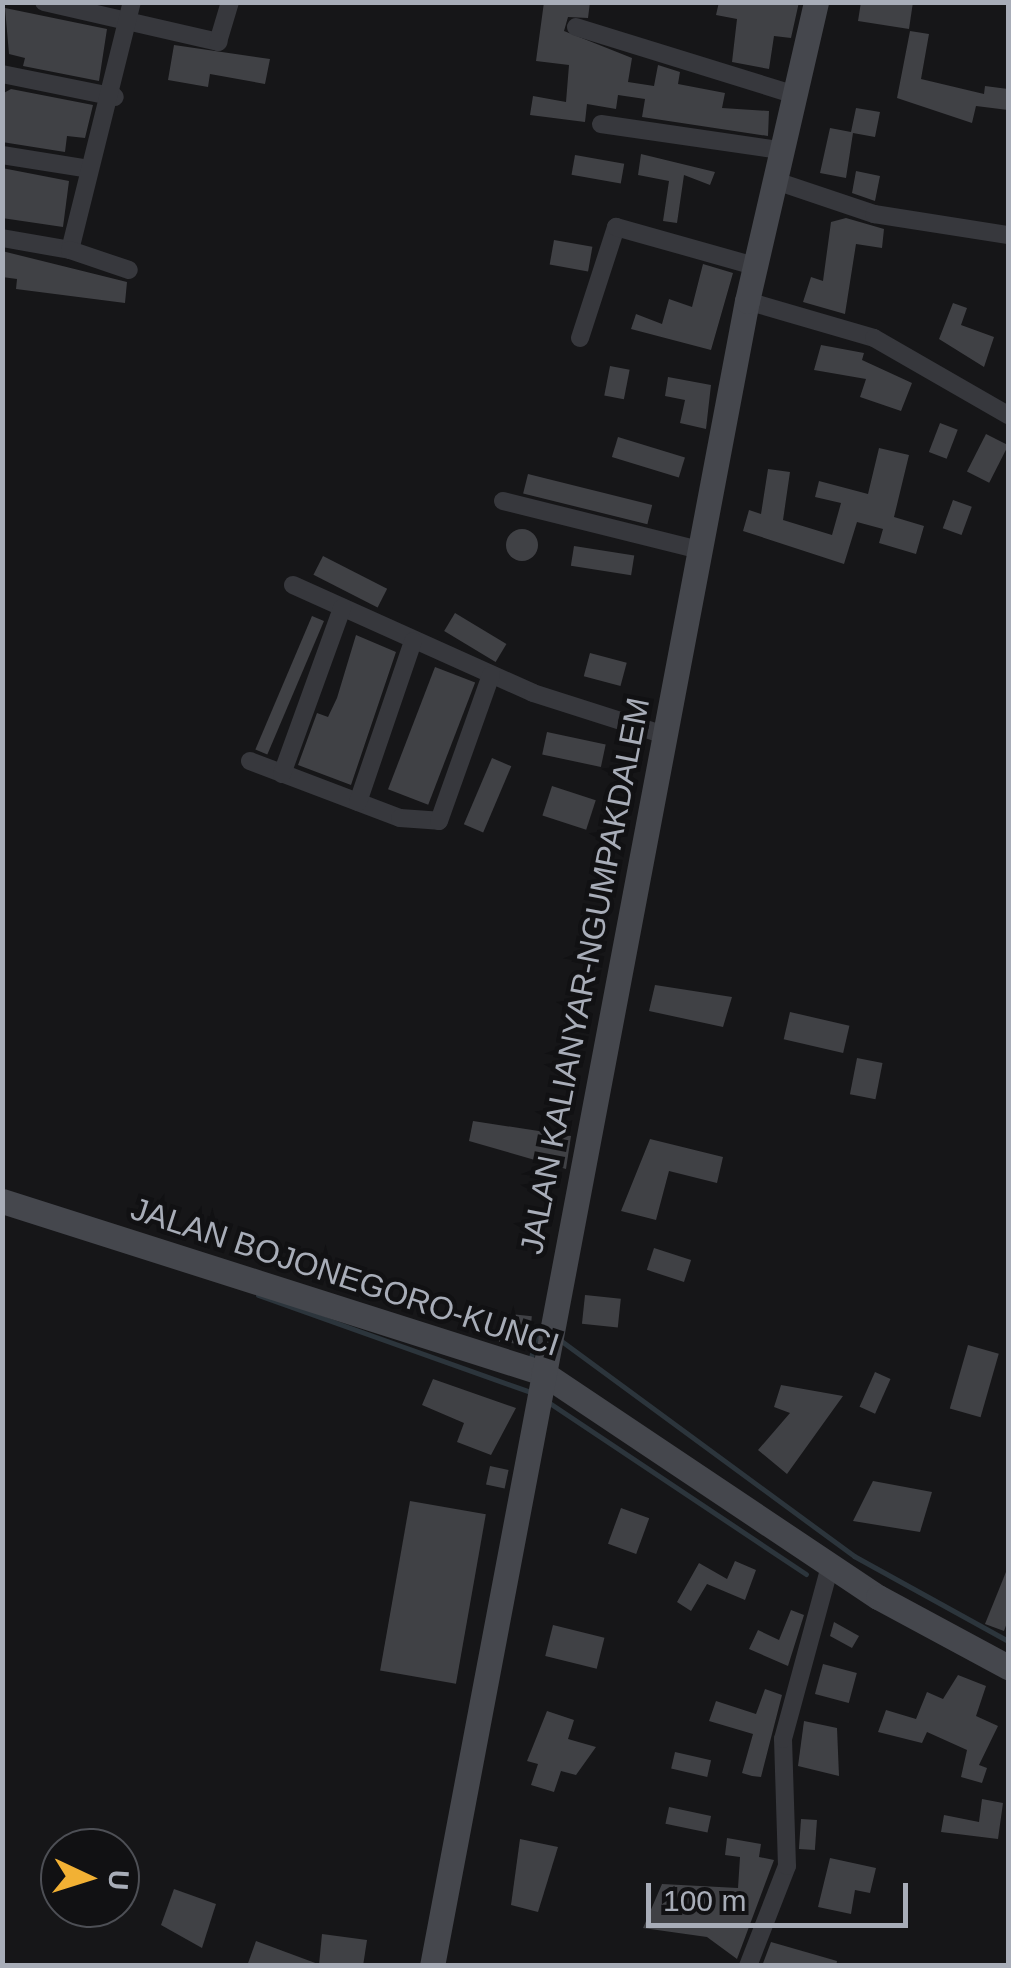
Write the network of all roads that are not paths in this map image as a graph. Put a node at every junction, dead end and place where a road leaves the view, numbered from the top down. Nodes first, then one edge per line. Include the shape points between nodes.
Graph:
1 (44, 2) edge
2 (132, 2) edge
3 (230, 2) edge
4 (816, 2) edge
5 (130, 25) junction
6 (576, 28) dead end
7 (2, 74) edge
8 (792, 94) junction
9 (115, 96) junction
10 (602, 124) dead end
11 (780, 150) junction
12 (2, 155) edge
13 (89, 169) junction
14 (773, 180) junction
15 (1008, 234) edge
16 (2, 238) edge
17 (70, 250) junction
18 (755, 266) junction
19 (129, 270) dead end
20 (747, 301) junction
21 (580, 338) dead end
22 (1008, 415) edge
23 (503, 500) dead end
24 (700, 550) junction
25 (293, 585) dead end
26 (342, 608) junction
27 (413, 642) junction
28 (491, 675) junction
29 (665, 736) junction
30 (250, 761) dead end
31 (282, 774) junction
32 (358, 802) junction
33 (2, 1201) edge
34 (534, 1381) junction
35 (830, 1566) junction
36 (1008, 1666) edge
37 (432, 1966) edge
38 (748, 1966) edge

1 - 5 street
2 - 5 street
3 - 5 street via 218,42
4 - 8 street, JALAN KALIANYAR-NGUMPAKDALEM
5 - 9 street
6 - 8 street
7 - 9 street
8 - 11 street, JALAN KALIANYAR-NGUMPAKDALEM
9 - 13 street
10 - 11 street
11 - 14 street, JALAN KALIANYAR-NGUMPAKDALEM
12 - 13 street
13 - 17 street
14 - 15 street via 874,214
14 - 18 street, JALAN KALIANYAR-NGUMPAKDALEM
16 - 17 street
17 - 19 street
18 - 20 street, JALAN KALIANYAR-NGUMPAKDALEM
18 - 21 street via 616,227
20 - 22 street via 874,338
20 - 24 street, JALAN KALIANYAR-NGUMPAKDALEM
23 - 24 street
24 - 29 street, JALAN KALIANYAR-NGUMPAKDALEM
25 - 26 street
26 - 27 street
26 - 31 street
27 - 28 street
27 - 32 street
28 - 29 street
28 - 32 street via 439,821
29 - 34 street, JALAN KALIANYAR-NGUMPAKDALEM via 549,1337
30 - 31 street
31 - 32 street
33 - 34 street, JALAN BOJONEGORO-KUNCI
34 - 35 street, JALAN BOJONEGORO-KUNCI
34 - 37 street, JALAN KALIANYAR-NGUMPAKDALEM
35 - 36 street, JALAN BOJONEGORO-KUNCI
35 - 38 street via 783,1739 786,1866

